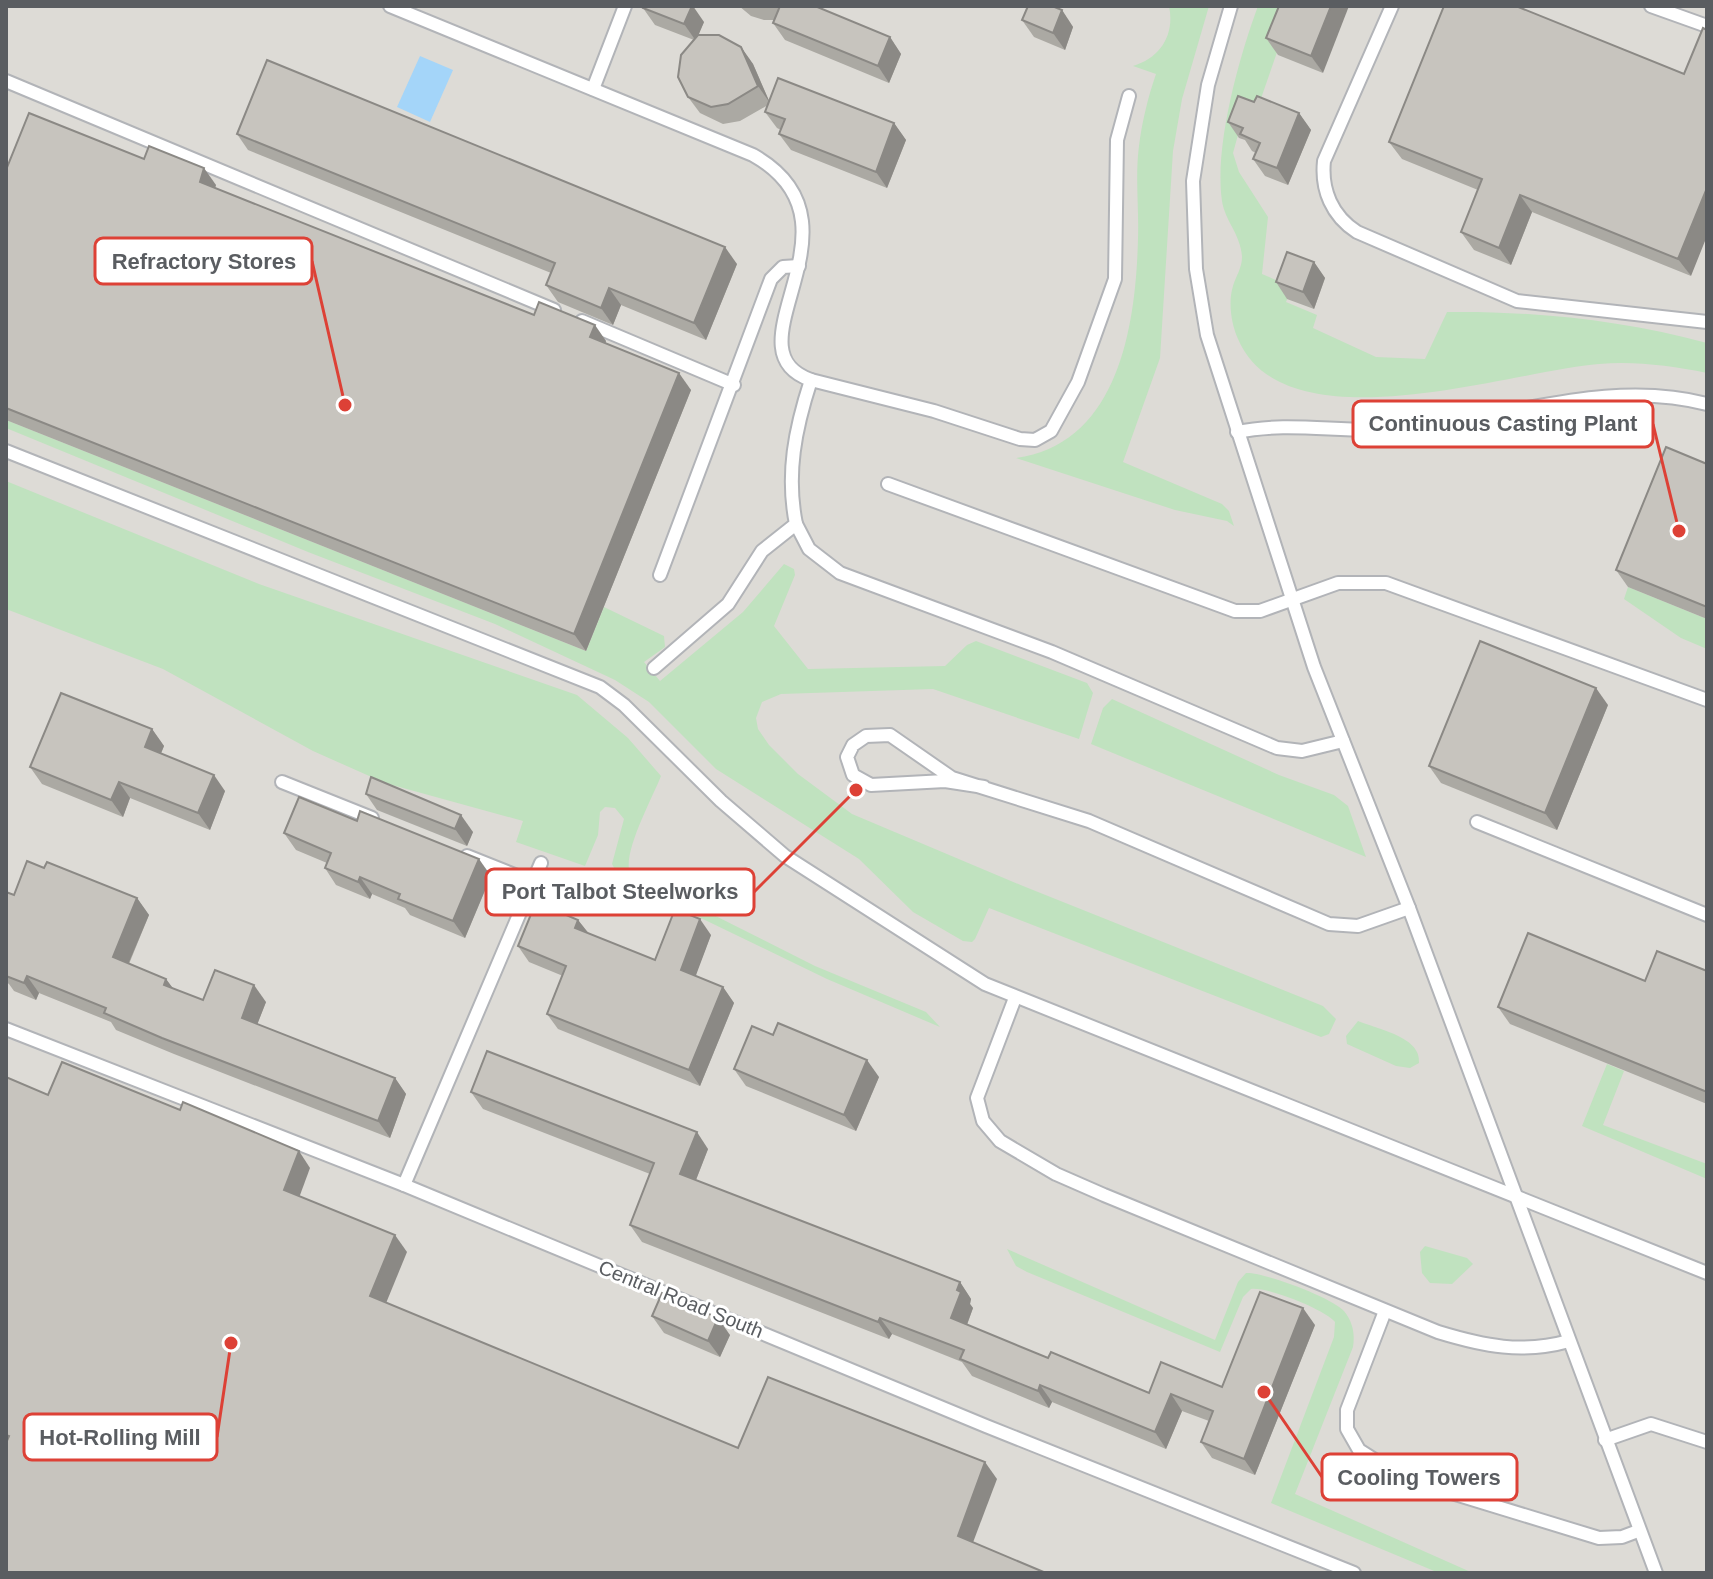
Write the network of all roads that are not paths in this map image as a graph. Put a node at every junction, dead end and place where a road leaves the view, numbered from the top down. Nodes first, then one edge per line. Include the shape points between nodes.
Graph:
1 (390, 6) edge
2 (625, 6) edge
3 (1231, 6) edge
4 (1392, 6) edge
5 (1651, 6) edge
6 (1707, 26) edge
7 (6, 81) edge
8 (593, 89) junction
9 (1129, 96) dead end
10 (799, 266) junction
11 (1707, 322) edge
12 (811, 380) junction
13 (734, 385) junction
14 (1707, 404) edge
15 (1237, 432) junction
16 (6, 451) edge
17 (888, 484) dead end
18 (796, 524) junction
19 (660, 575) dead end
20 (1291, 599) junction
21 (654, 668) dead end
22 (1707, 700) edge
23 (1343, 741) junction
24 (282, 782) dead end
25 (984, 787) junction
26 (1477, 822) dead end
27 (385, 823) edge
28 (459, 852) edge
29 (541, 863) dead end
30 (532, 882) junction
31 (1409, 908) junction
32 (1707, 915) edge
33 (1015, 998) junction
34 (6, 1029) edge
35 (404, 1185) junction
36 (1515, 1196) junction
37 (1707, 1273) edge
38 (1385, 1311) junction
39 (1569, 1341) junction
40 (1605, 1440) junction
41 (1707, 1442) edge
42 (1638, 1531) junction
43 (1354, 1573) edge
44 (1656, 1573) edge

1 - 8 lane
2 - 8 lane
3 - 15 lane via 1202,117 1193,211 1202,314
4 - 11 lane via 1324,161 1325,189 1343,221 1357,232 1517,301
5 - 6 lane
7 - 13 lane
8 - 10 lane via 753,155 783,176 802,214 805,238
9 - 12 lane via 1117,140 1115,279 1078,382 1051,431 1035,440 1020,439
10 - 12 lane via 782,342 794,369
10 - 13 lane via 783,267 771,279
12 - 18 lane via 793,450
13 - 19 lane
14 - 15 lane via 1665,395 1622,395 1397,429 1273,426
15 - 20 lane
16 - 33 lane via 600,687 785,856 969,975
17 - 20 lane via 1235,611 1260,611
18 - 21 lane via 762,551 728,604
18 - 23 lane via 814,555 853,579 1052,652 1277,748 1311,750
20 - 22 lane via 1338,583 1386,583
20 - 23 lane
23 - 31 lane
24 - 27 lane
25 - 25 lane via 945,775 890,735 866,736 847,757 853,775 871,785 945,781
25 - 31 lane via 1089,821 1329,924 1358,926
26 - 32 lane
28 - 30 lane
29 - 30 lane
30 - 35 lane
31 - 36 lane
33 - 36 lane
33 - 38 lane via 977,1098 983,1121 1000,1141 1056,1174
34 - 35 lane, Central Road South
35 - 43 lane, Central Road South
36 - 37 lane
36 - 39 lane
38 - 39 lane via 1481,1346 1534,1349
38 - 42 lane via 1346,1420 1350,1438 1367,1457 1403,1478 1599,1538
39 - 40 lane
40 - 41 lane via 1651,1424
40 - 42 lane
42 - 44 lane

